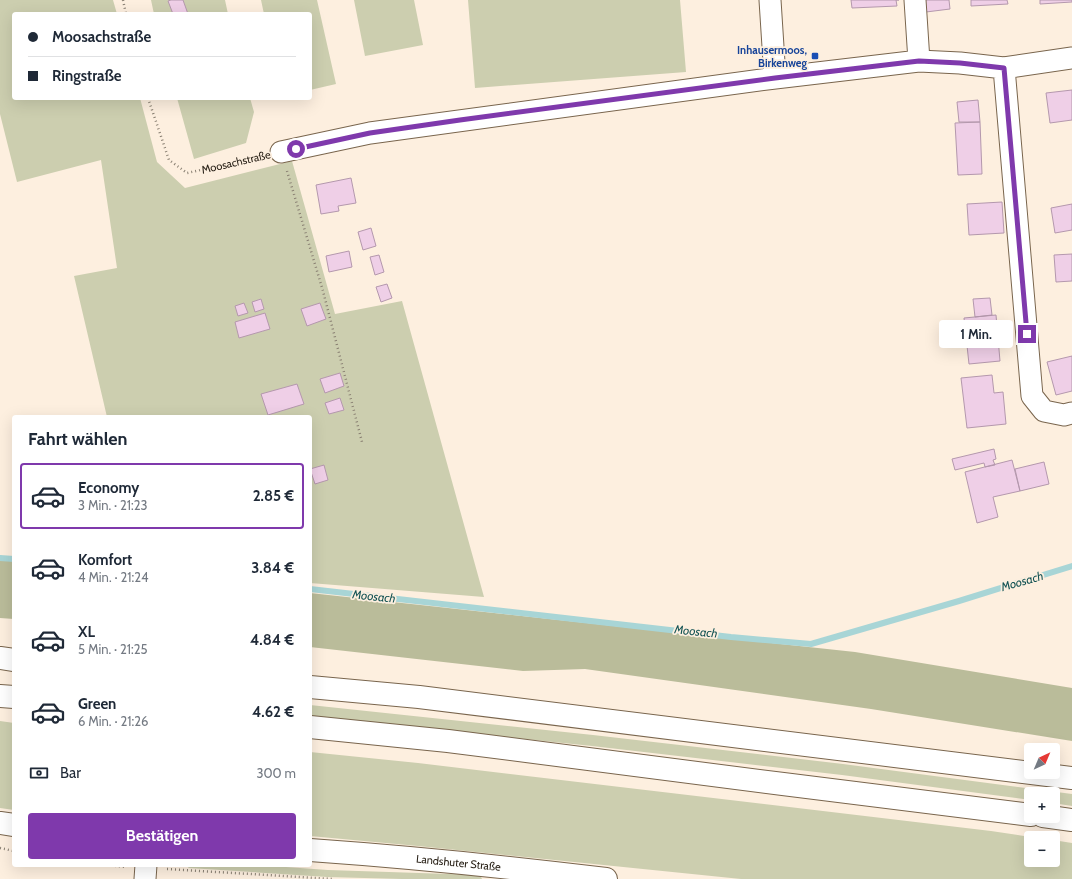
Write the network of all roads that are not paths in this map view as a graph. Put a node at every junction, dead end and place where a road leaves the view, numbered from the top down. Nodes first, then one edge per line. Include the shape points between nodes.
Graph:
1 (770, 0) edge
2 (915, 0) edge
3 (1072, 58) edge
4 (919, 61) junction
5 (1004, 68) junction
6 (775, 78) junction
7 (281, 152) road end
8 (1072, 413) edge
9 (0, 658) edge
10 (12, 660) edge
11 (312, 687) edge
12 (0, 696) edge
13 (12, 697) edge
14 (312, 727) edge
15 (1072, 778) edge
16 (1024, 813) edge
17 (1060, 818) edge
18 (1072, 820) edge
19 (0, 823) edge
20 (12, 825) edge
21 (312, 850) edge
22 (530, 874) edge
23 (606, 879) edge

1 - 6 street
2 - 4 street
3 - 5 street, Moosachstraße
4 - 5 street, Moosachstraße
4 - 6 street, Moosachstraße
5 - 8 street via 1032,396 1044,411 1064,415
6 - 7 street, Moosachstraße via 370,133
9 - 10 main road
11 - 15 main road via 419,697
12 - 13 main road
14 - 16 main road via 448,741
17 - 18 main road
19 - 20 main road
21 - 22 main road, Landshuter Straße
22 - 23 main road, Landshuter Straße

